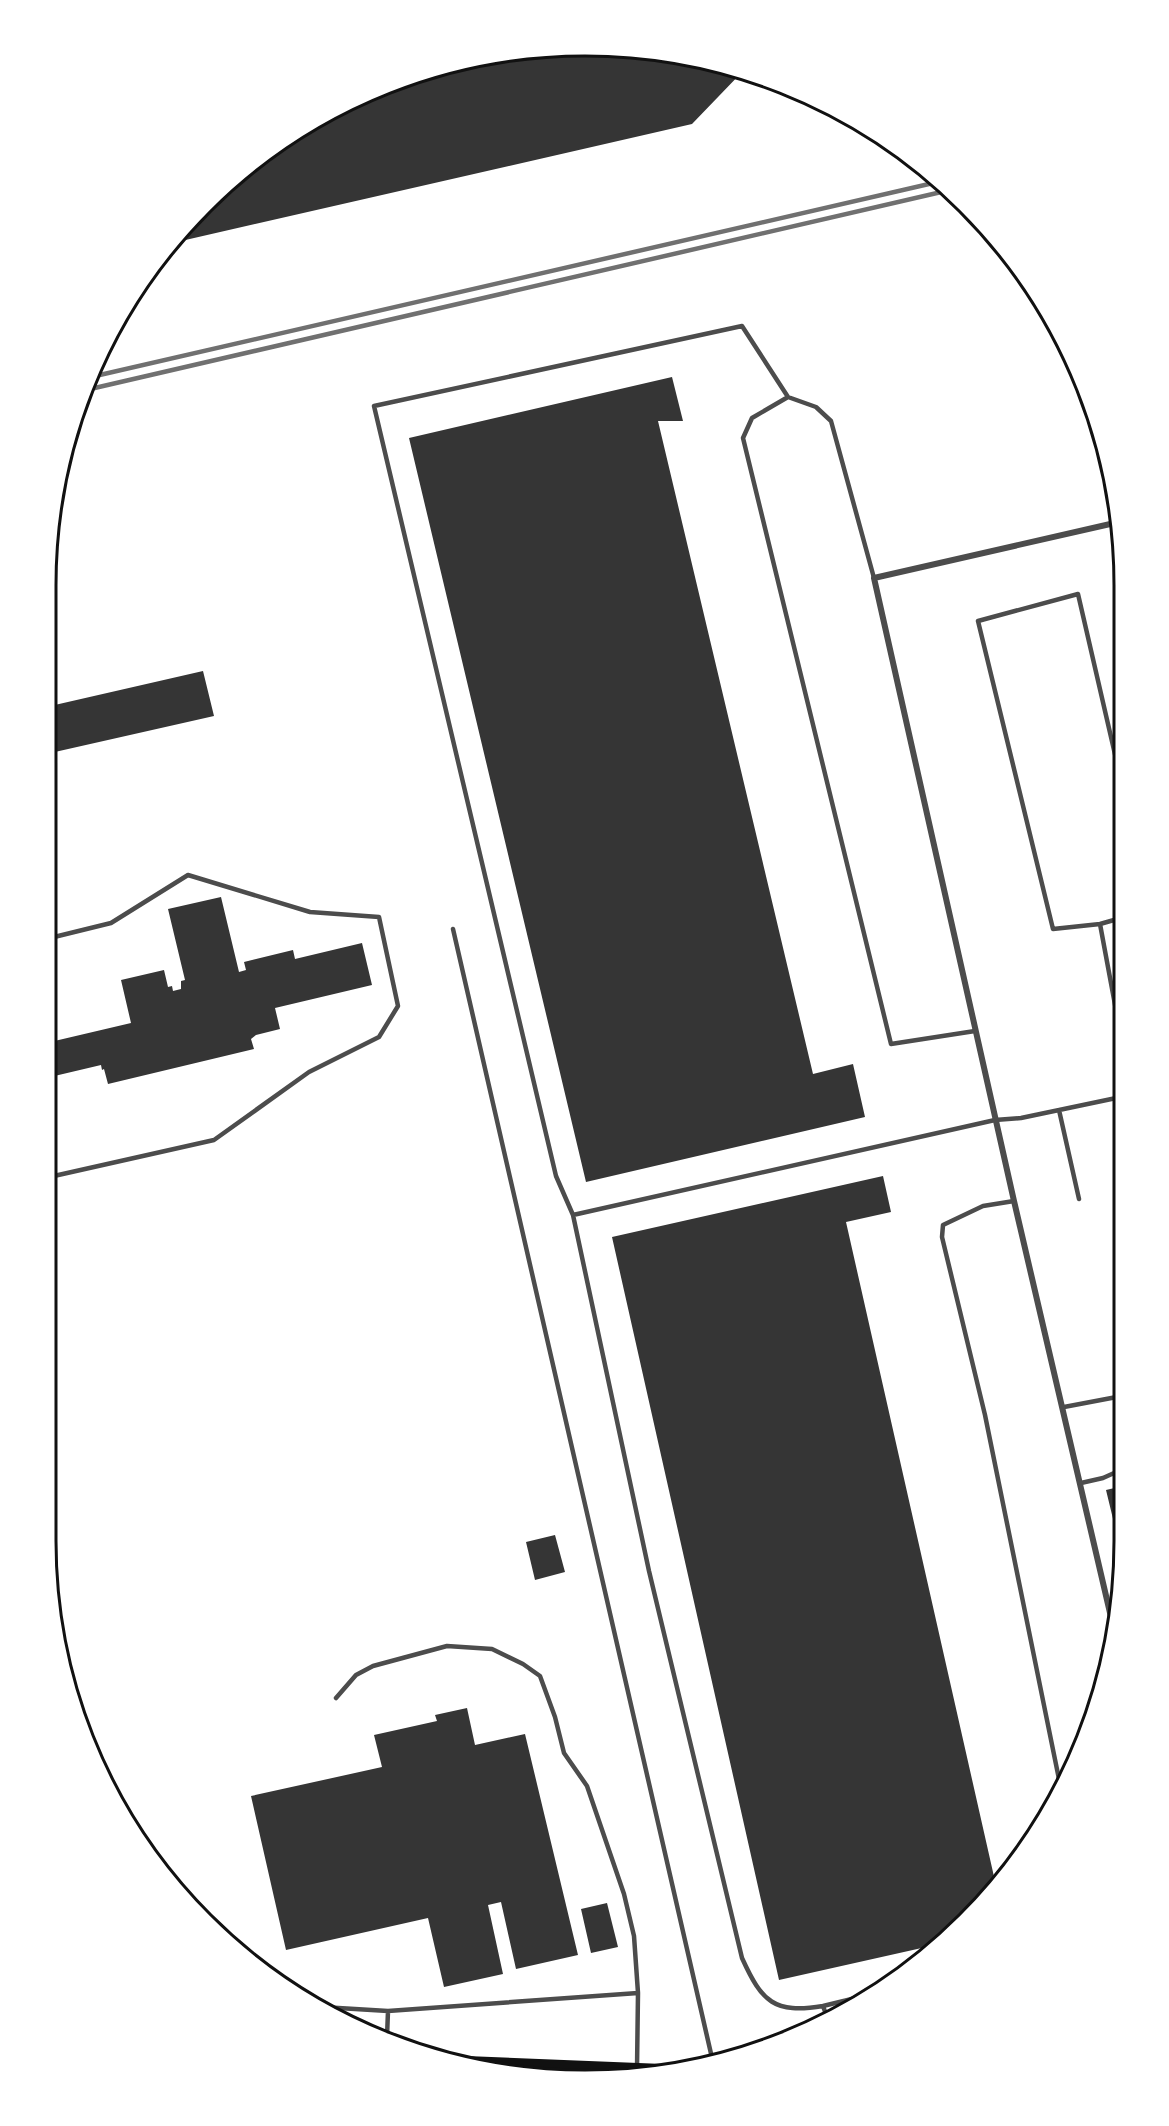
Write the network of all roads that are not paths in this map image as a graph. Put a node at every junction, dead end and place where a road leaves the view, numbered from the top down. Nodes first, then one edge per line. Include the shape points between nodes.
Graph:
1 (788, 397) junction
2 (1110, 524) edge
3 (874, 578) junction
4 (1114, 750) edge
5 (1114, 920) edge
6 (1100, 924) junction
7 (453, 929) dead end
8 (56, 937) edge
9 (1114, 999) edge
10 (975, 1031) junction
11 (1114, 1098) edge
12 (1059, 1110) junction
13 (995, 1120) junction
14 (56, 1176) edge
15 (1079, 1199) dead end
16 (1014, 1201) junction
17 (573, 1215) junction
18 (1114, 1398) edge
19 (1064, 1407) junction
20 (1114, 1473) edge
21 (1081, 1483) junction
22 (1109, 1609) edge
23 (336, 1698) dead end
24 (1058, 1776) edge
25 (638, 1993) junction
26 (850, 1999) edge
27 (823, 2006) junction
28 (335, 2008) edge
29 (388, 2011) junction
30 (826, 2012) edge
31 (387, 2032) edge
32 (711, 2054) edge
33 (637, 2067) edge
34 (535, 2068) edge
35 (555, 2069) edge

1 - 3 lane via 816,406 831,421
1 - 10 lane via 752,418 743,438 891,1044
1 - 17 lane via 742,326 374,406 556,1176
2 - 3 street
3 - 10 street
4 - 6 lane via 1078,594 978,621 1053,929
5 - 6 lane
6 - 9 lane
7 - 32 lane
8 - 14 lane via 111,923 188,875 310,912 379,917 398,1006 379,1037 309,1072 214,1140
10 - 13 street
11 - 12 lane
12 - 13 lane
12 - 15 lane
13 - 16 street
13 - 17 lane
16 - 19 street
16 - 24 lane via 983,1206 943,1225 942,1237 985,1415
17 - 27 lane via 649,1570 742,1958 762,1994 780,2007 799,2010
18 - 19 lane
19 - 21 street
20 - 21 lane
21 - 22 street
23 - 25 lane via 356,1676 374,1666 447,1646 492,1649 540,1677 564,1753 587,1786 624,1894 634,1936
25 - 29 lane
25 - 33 lane
26 - 27 lane
27 - 30 lane
28 - 29 lane
29 - 31 lane
34 - 35 main road

